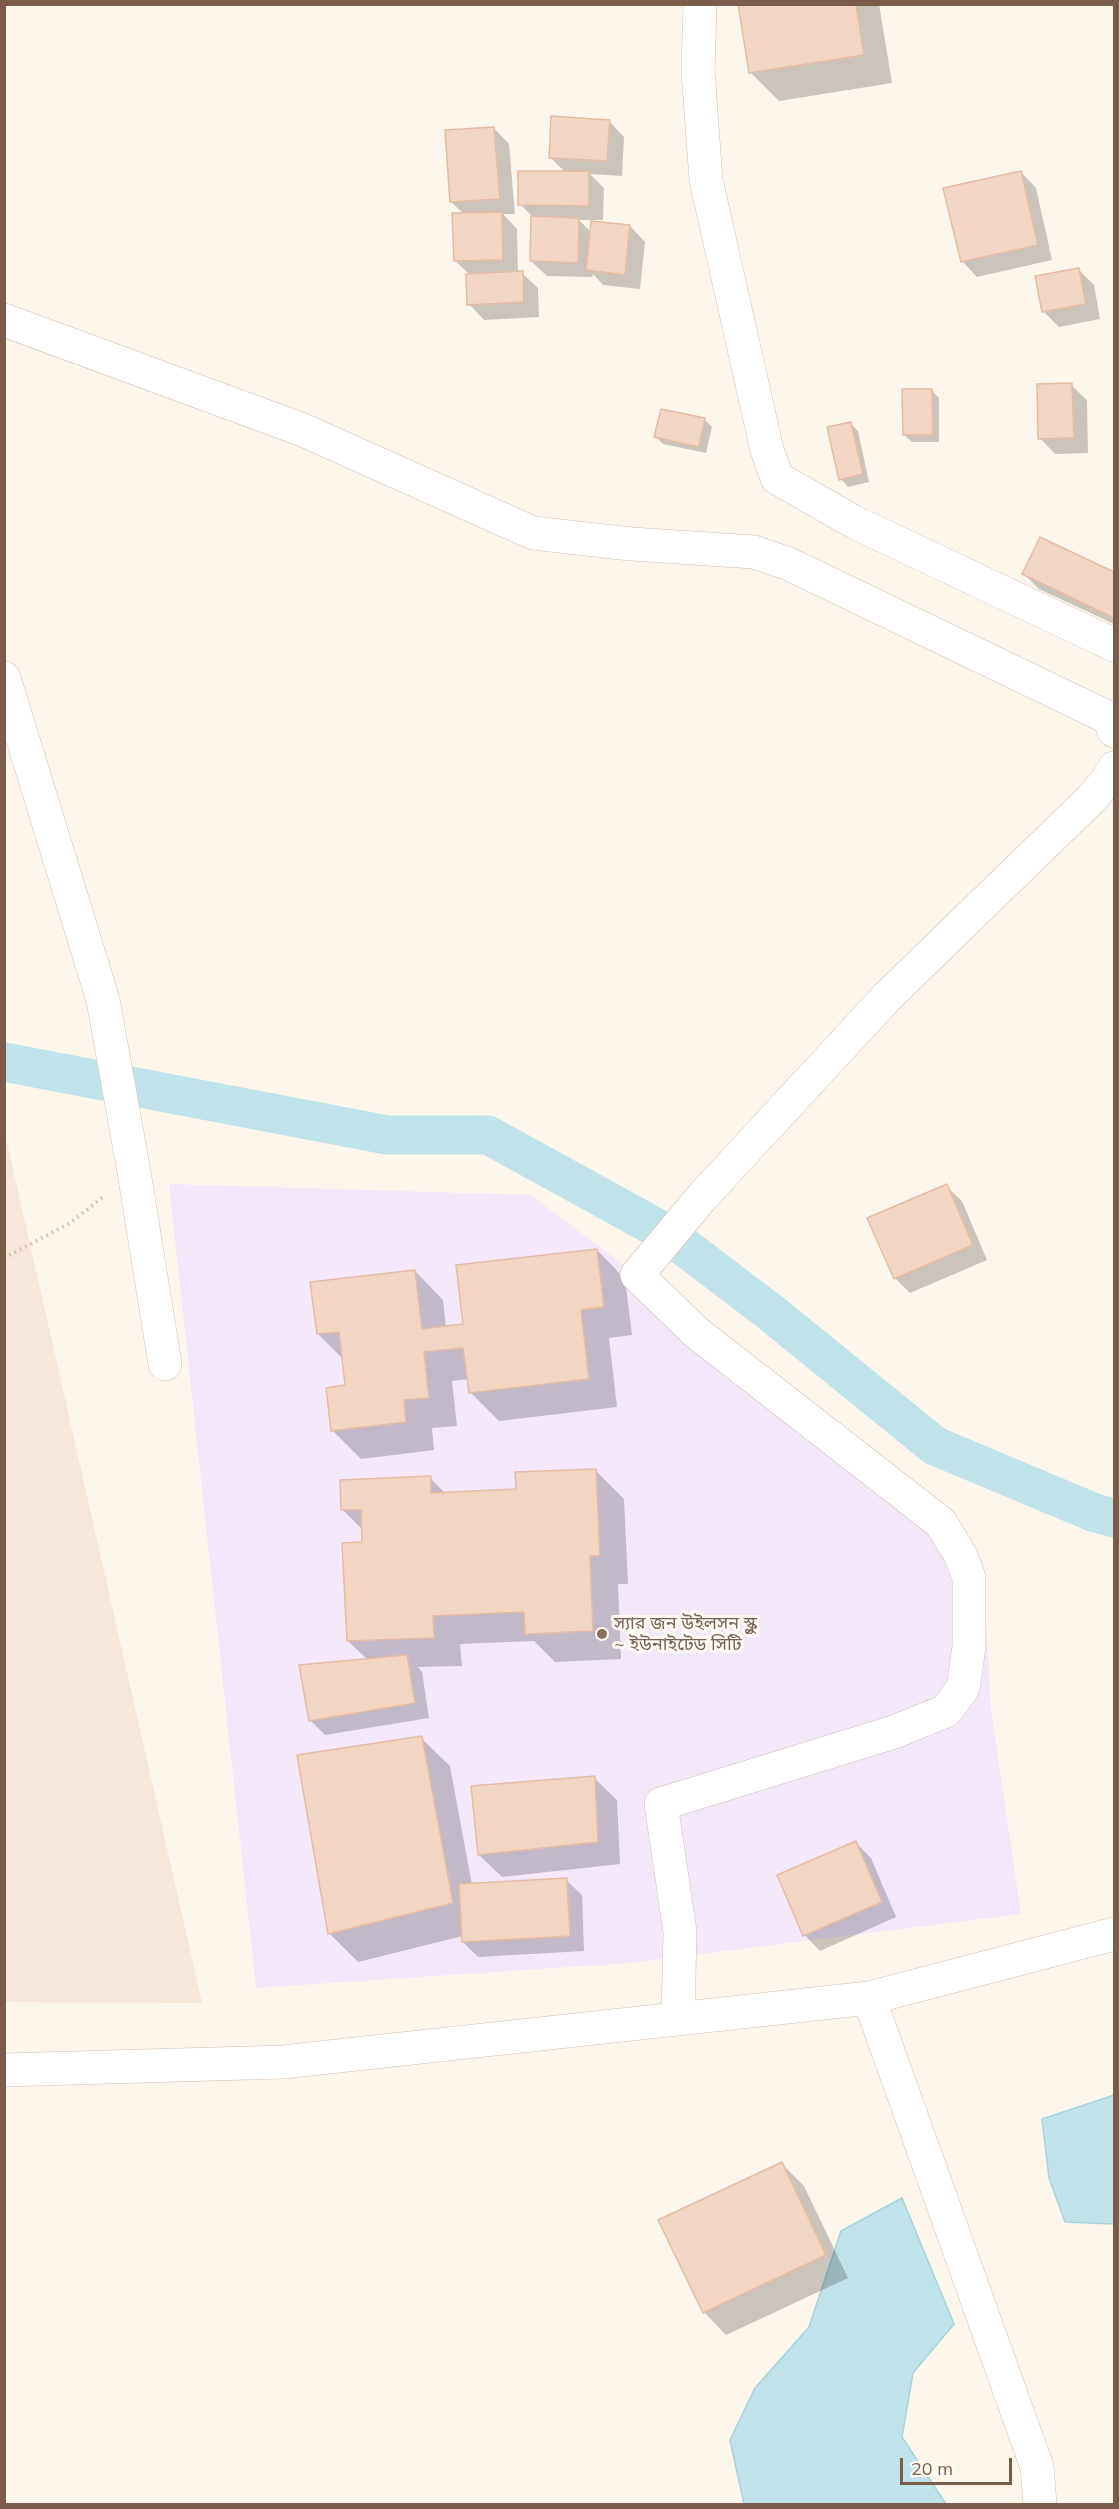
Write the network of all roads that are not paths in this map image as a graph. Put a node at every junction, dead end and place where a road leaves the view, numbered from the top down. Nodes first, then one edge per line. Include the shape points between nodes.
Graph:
1 (700, 4) edge
2 (4, 320) edge
3 (1114, 645) edge
4 (4, 678) edge
5 (1114, 731) edge
6 (1114, 768) edge
7 (165, 1364) dead end
8 (1114, 1934) edge
9 (869, 1998) junction
10 (678, 2019) junction
11 (4, 2070) edge
12 (1040, 2505) edge

1 - 3 street via 698,71 706,180 767,450 777,478 854,522
2 - 5 street via 303,430 533,533 754,552 789,564 1109,718
4 - 7 street via 103,1000
6 - 10 street via 1091,799 887,997 702,1197 637,1275 697,1333 940,1523 961,1556 969,1578 969,1647 963,1688 946,1711 894,1732 661,1804 680,1932
8 - 9 street
9 - 10 street
9 - 12 street via 1037,2467
10 - 11 street via 283,2062

